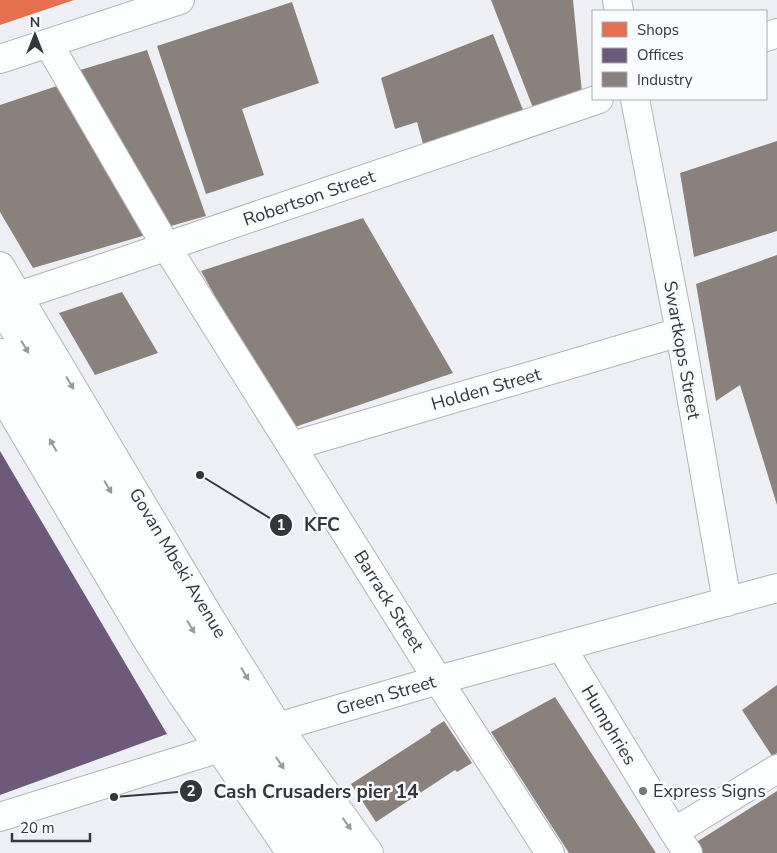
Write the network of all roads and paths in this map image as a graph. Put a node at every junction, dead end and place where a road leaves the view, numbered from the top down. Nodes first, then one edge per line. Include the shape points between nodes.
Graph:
1 (180, 0) edge
2 (48, 43) junction
3 (0, 60) edge
4 (596, 100) edge
5 (635, 100) edge
6 (166, 246) junction
7 (0, 266) edge
8 (9, 300) edge
9 (680, 332) junction
10 (0, 353) edge
11 (0, 392) edge
12 (292, 446) junction
13 (777, 588) edge
14 (727, 602) junction
15 (562, 648) junction
16 (438, 680) junction
17 (249, 738) junction
18 (777, 769) edge
19 (0, 816) edge
20 (681, 843) edge
21 (291, 853) edge
22 (317, 853) edge
23 (343, 853) edge
24 (369, 853) edge
25 (550, 853) edge

1 - 2 street
2 - 3 street
2 - 6 street, Barrack Street
4 - 6 street, Robertson Street
5 - 9 street, Swartkops Street
6 - 8 street, Robertson Street
6 - 12 street, Barrack Street
7 - 8 street, Govan Mbeki Avenue
8 -> 17 street, Govan Mbeki Avenue via 210,618
9 - 12 street, Holden Street
9 - 14 street, Swartkops Street
17 -> 10 street via 192,679
11 - 17 street, Govan Mbeki Avenue via 177,687
12 - 16 street, Barrack Street
13 - 14 street, Green Street
14 - 15 street, Green Street
15 - 16 street, Green Street
15 - 20 street, Humphries
16 - 17 street, Green Street
16 - 25 street, Barrack Street
17 - 19 street, Green Street
17 - 21 street, Govan Mbeki Avenue
17 - 22 street
17 -> 23 street via 307,804
17 -> 24 street, Govan Mbeki Avenue
18 - 20 street

